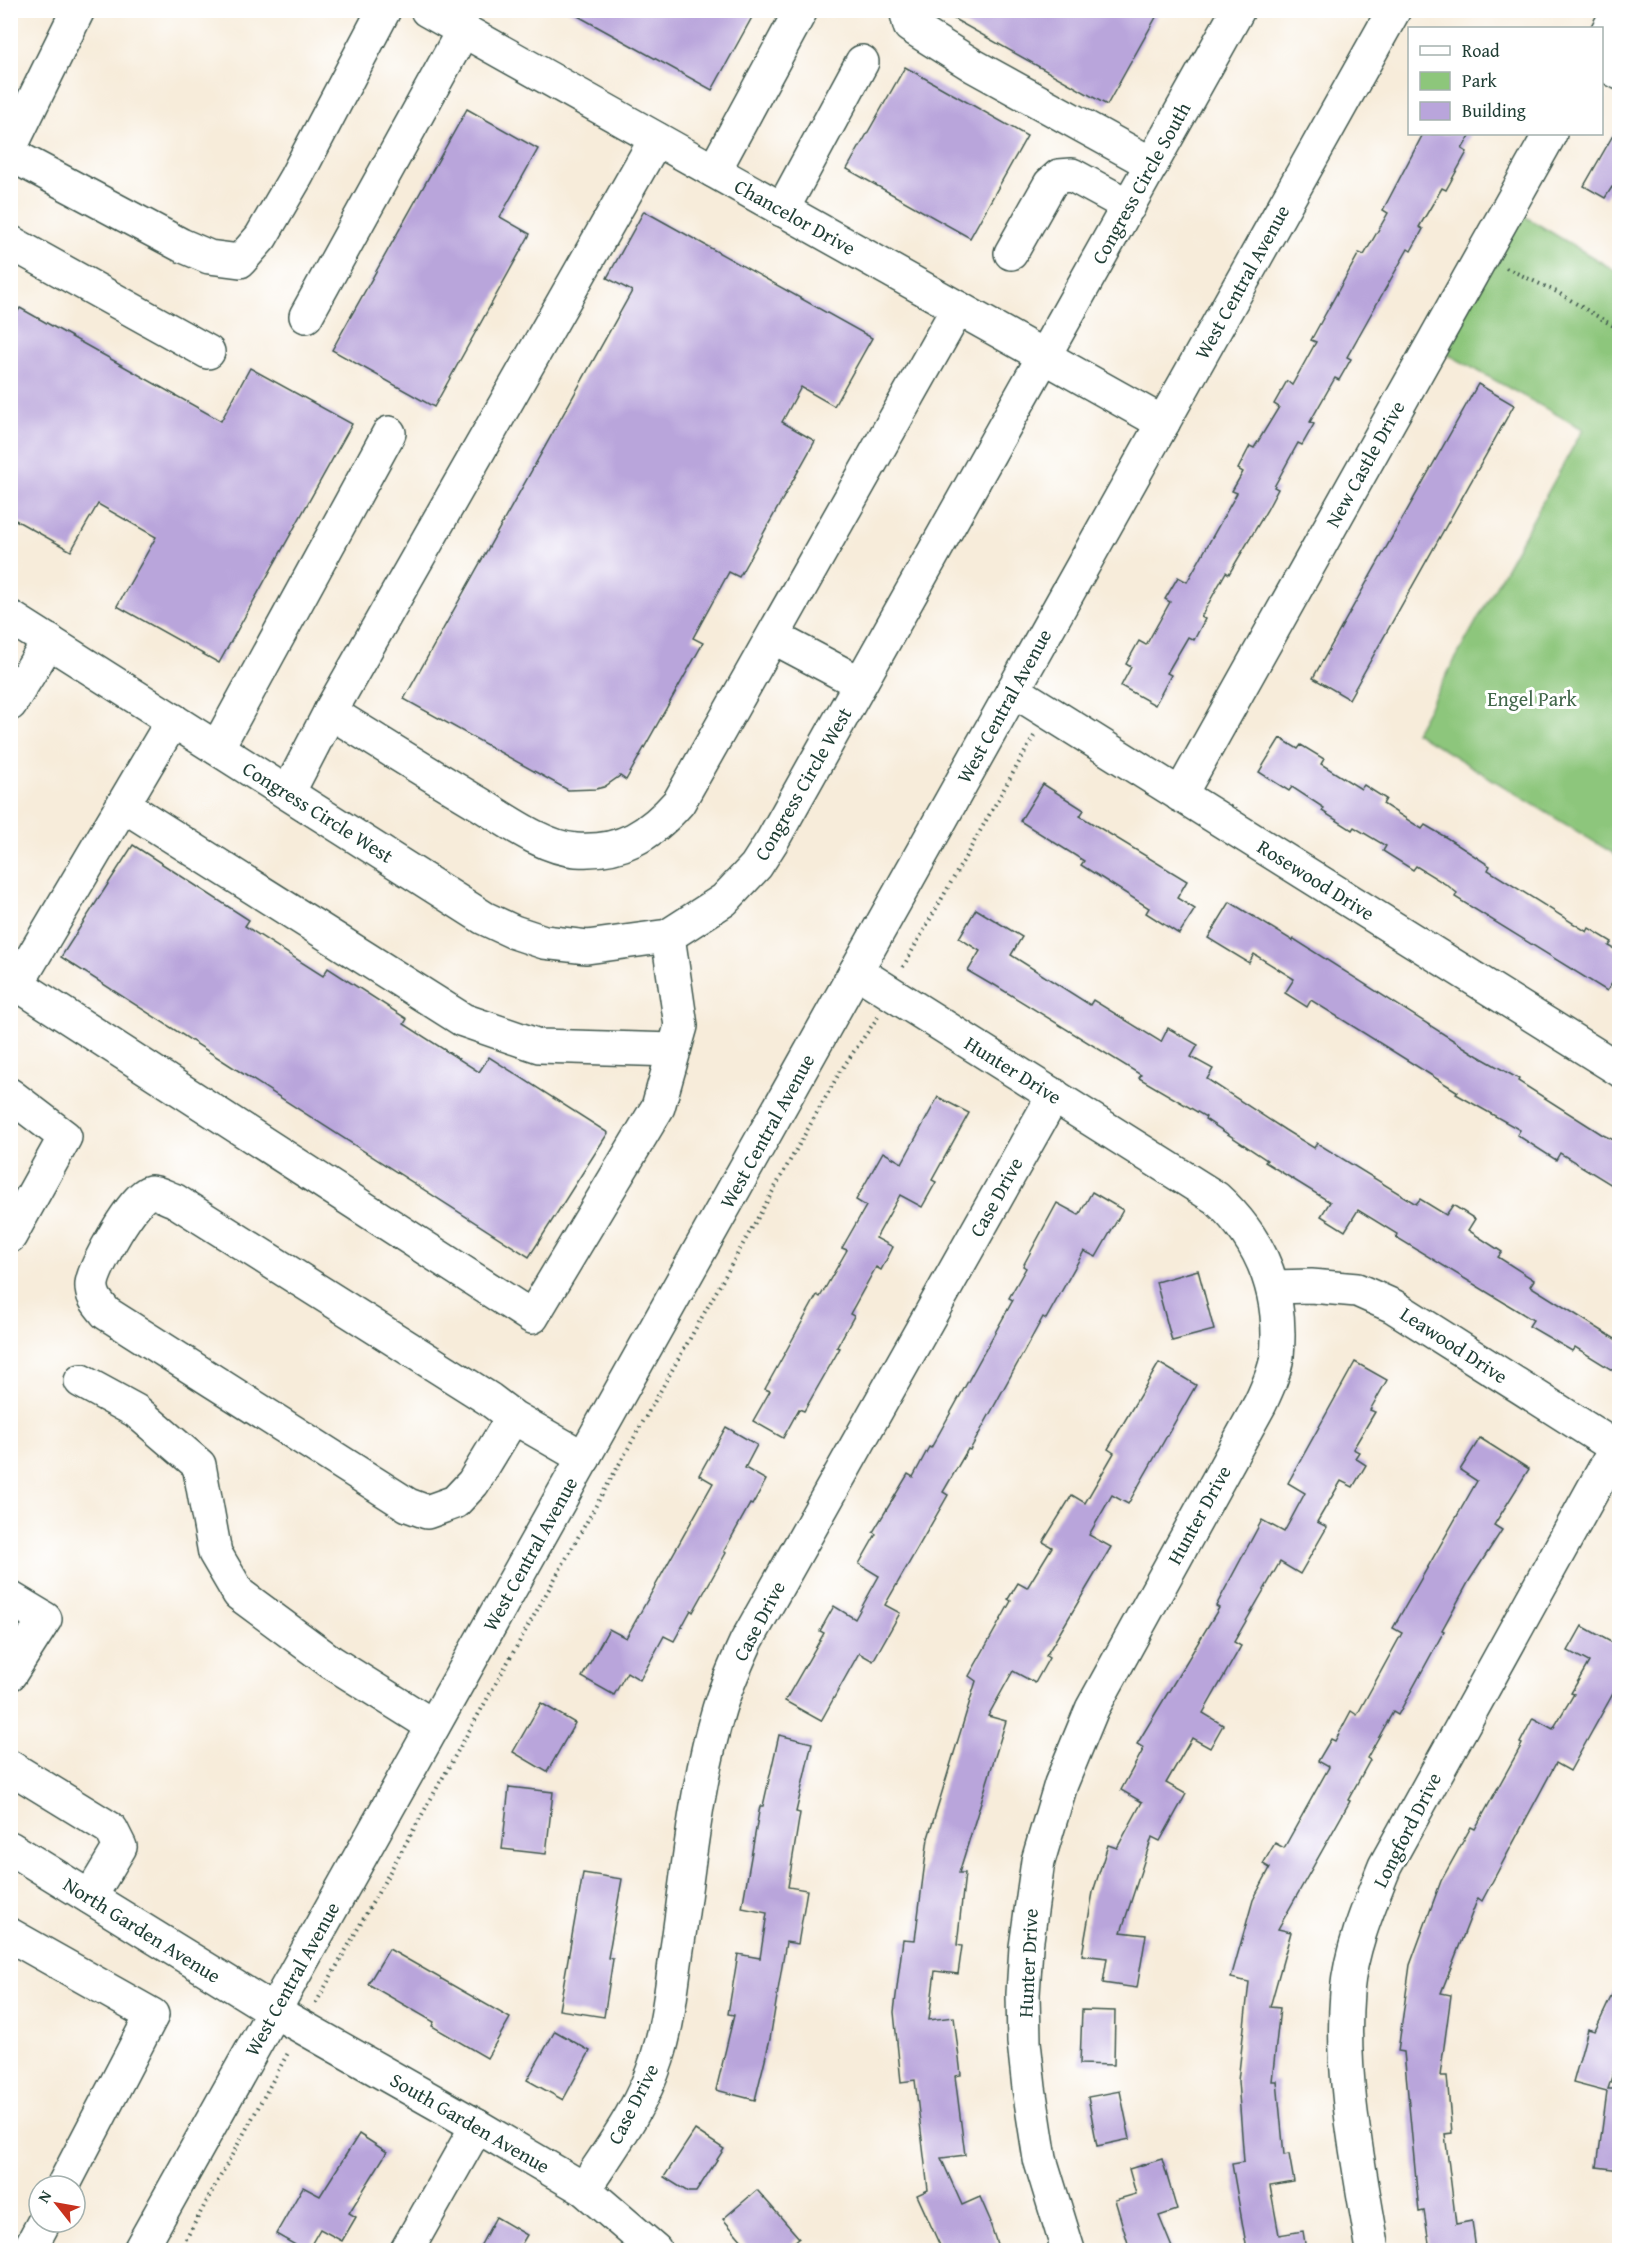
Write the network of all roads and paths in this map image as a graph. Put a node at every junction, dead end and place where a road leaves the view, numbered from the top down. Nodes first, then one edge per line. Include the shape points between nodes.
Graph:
1 (78, 10) edge
2 (384, 10) edge
3 (427, 10) edge
4 (801, 10) edge
5 (906, 10) edge
6 (1238, 10) edge
7 (1394, 10) edge
8 (1619, 10) edge
9 (463, 31) junction
10 (1603, 40) edge
11 (862, 62) dead end
12 (1603, 64) edge
13 (1620, 73) edge
14 (1549, 135) edge
15 (656, 139) junction
16 (10, 148) edge
17 (10, 154) edge
18 (1152, 164) junction
19 (714, 171) junction
20 (1129, 206) junction
21 (782, 210) junction
22 (10, 242) edge
23 (1011, 253) dead end
24 (1481, 256) junction
25 (958, 308) junction
26 (306, 316) dead end
27 (1620, 330) edge
28 (208, 352) dead end
29 (1044, 357) junction
30 (1163, 423) junction
31 (389, 433) dead end
32 (10, 617) edge
33 (773, 637) junction
34 (49, 641) junction
35 (860, 683) junction
36 (1014, 690) junction
37 (10, 704) edge
38 (330, 712) junction
39 (1048, 712) junction
40 (173, 720) junction
41 (217, 748) junction
42 (288, 793) junction
43 (1180, 795) junction
44 (123, 805) junction
45 (668, 936) junction
46 (856, 971) junction
47 (889, 992) junction
48 (674, 1050) junction
49 (1620, 1070) edge
50 (10, 1095) edge
51 (1054, 1095) junction
52 (10, 1236) edge
53 (1273, 1287) junction
54 (81, 1381) dead end
55 (513, 1417) junction
56 (1618, 1449) edge
57 (584, 1458) junction
58 (10, 1598) edge
59 (10, 1674) edge
60 (434, 1726) junction
61 (10, 1767) edge
62 (10, 1848) edge
63 (90, 1897) junction
64 (10, 1935) edge
65 (274, 2012) junction
66 (303, 2028) junction
67 (477, 2126) junction
68 (69, 2174) edge
69 (584, 2189) junction
70 (38, 2234) edge
71 (29, 2250) edge
72 (140, 2250) edge
73 (180, 2250) edge
74 (407, 2250) edge
75 (655, 2250) edge
76 (1068, 2250) edge
77 (1373, 2250) edge

1 - 16 street
2 - 17 street via 279,207 240,261 209,257 181,245
3 - 9 street, Chancelor Drive
4 - 19 street
5 - 18 street via 910,26 965,61
6 - 18 street, Congress Circle South
7 - 30 street, West Central Avenue
8 - 10 street
9 - 15 street, Chancelor Drive
9 - 26 street
11 - 21 street
12 - 13 street
14 - 24 street, New Castle Drive
15 - 19 street, Chancelor Drive
15 - 38 street
18 - 20 street, Congress Circle South
19 - 21 street, Chancelor Drive
20 - 23 street via 1072,175 1059,176 1050,184
20 - 29 street, Congress Circle South
21 - 25 street, Chancelor Drive
22 - 28 street
24 - 27 path via 1557,291
24 - 43 street, New Castle Drive
25 - 29 street, Chancelor Drive
25 - 33 street
29 - 30 street, Chancelor Drive
29 - 35 street, Congress Circle West
30 - 36 street, West Central Avenue
31 - 41 street
32 - 34 street, Congress Circle West
33 - 35 street
33 - 38 street via 679,802 647,833 617,847 559,848 519,828
34 - 37 street
34 - 40 street, Congress Circle West
35 - 45 street, Congress Circle West via 756,866 724,900
36 - 39 street, Rosewood Drive
36 - 46 street, West Central Avenue
38 - 42 street
39 - 43 street, Rosewood Drive
39 - 47 path
40 - 41 street, Congress Circle West
40 - 44 street
41 - 42 street, Congress Circle West
42 - 45 street, Congress Circle West via 484,918 514,932 544,942 586,947
43 - 49 street, Rosewood Drive
44 - 48 street via 463,1020 539,1046
44 - 48 street via 17,984 532,1317 658,1107
45 - 48 street via 681,1026
46 - 47 street, Hunter Drive
46 - 57 street, West Central Avenue
47 - 51 street, Hunter Drive
47 - 66 path via 875,1023 841,1070
50 - 52 street via 65,1137
51 - 53 street, Hunter Drive via 1216,1198 1253,1240
51 - 69 street, Case Drive via 731,1675 699,1791 666,2021 657,2059 632,2117
53 - 56 street, Leawood Drive via 1357,1290 1393,1306
53 - 76 street, Hunter Drive via 1277,1357 1270,1380 1255,1414 1092,1708 1061,1785 1038,1862 1026,1947 1024,2042 1040,2159
54 - 60 street via 136,1411 199,1465 214,1553 239,1594 331,1662
55 - 55 street via 174,1200 152,1192 143,1195 119,1228 94,1272 93,1297 106,1313 408,1505 427,1512 455,1502 467,1489
55 - 57 street
56 - 77 street, Longford Drive via 1385,1866 1360,1928 1347,1990 1345,2057
57 - 60 street, West Central Avenue
58 - 59 street via 45,1619
60 - 65 street, West Central Avenue
61 - 63 street via 111,1829 120,1847
62 - 63 street, North Garden Avenue
63 - 65 street, North Garden Avenue
64 - 68 street via 152,2015
65 - 66 street, South Garden Avenue
65 - 72 street, West Central Avenue
66 - 67 street, South Garden Avenue
66 - 73 path
67 - 69 street, South Garden Avenue
67 - 74 street
69 - 75 street, South Garden Avenue
70 - 71 street

